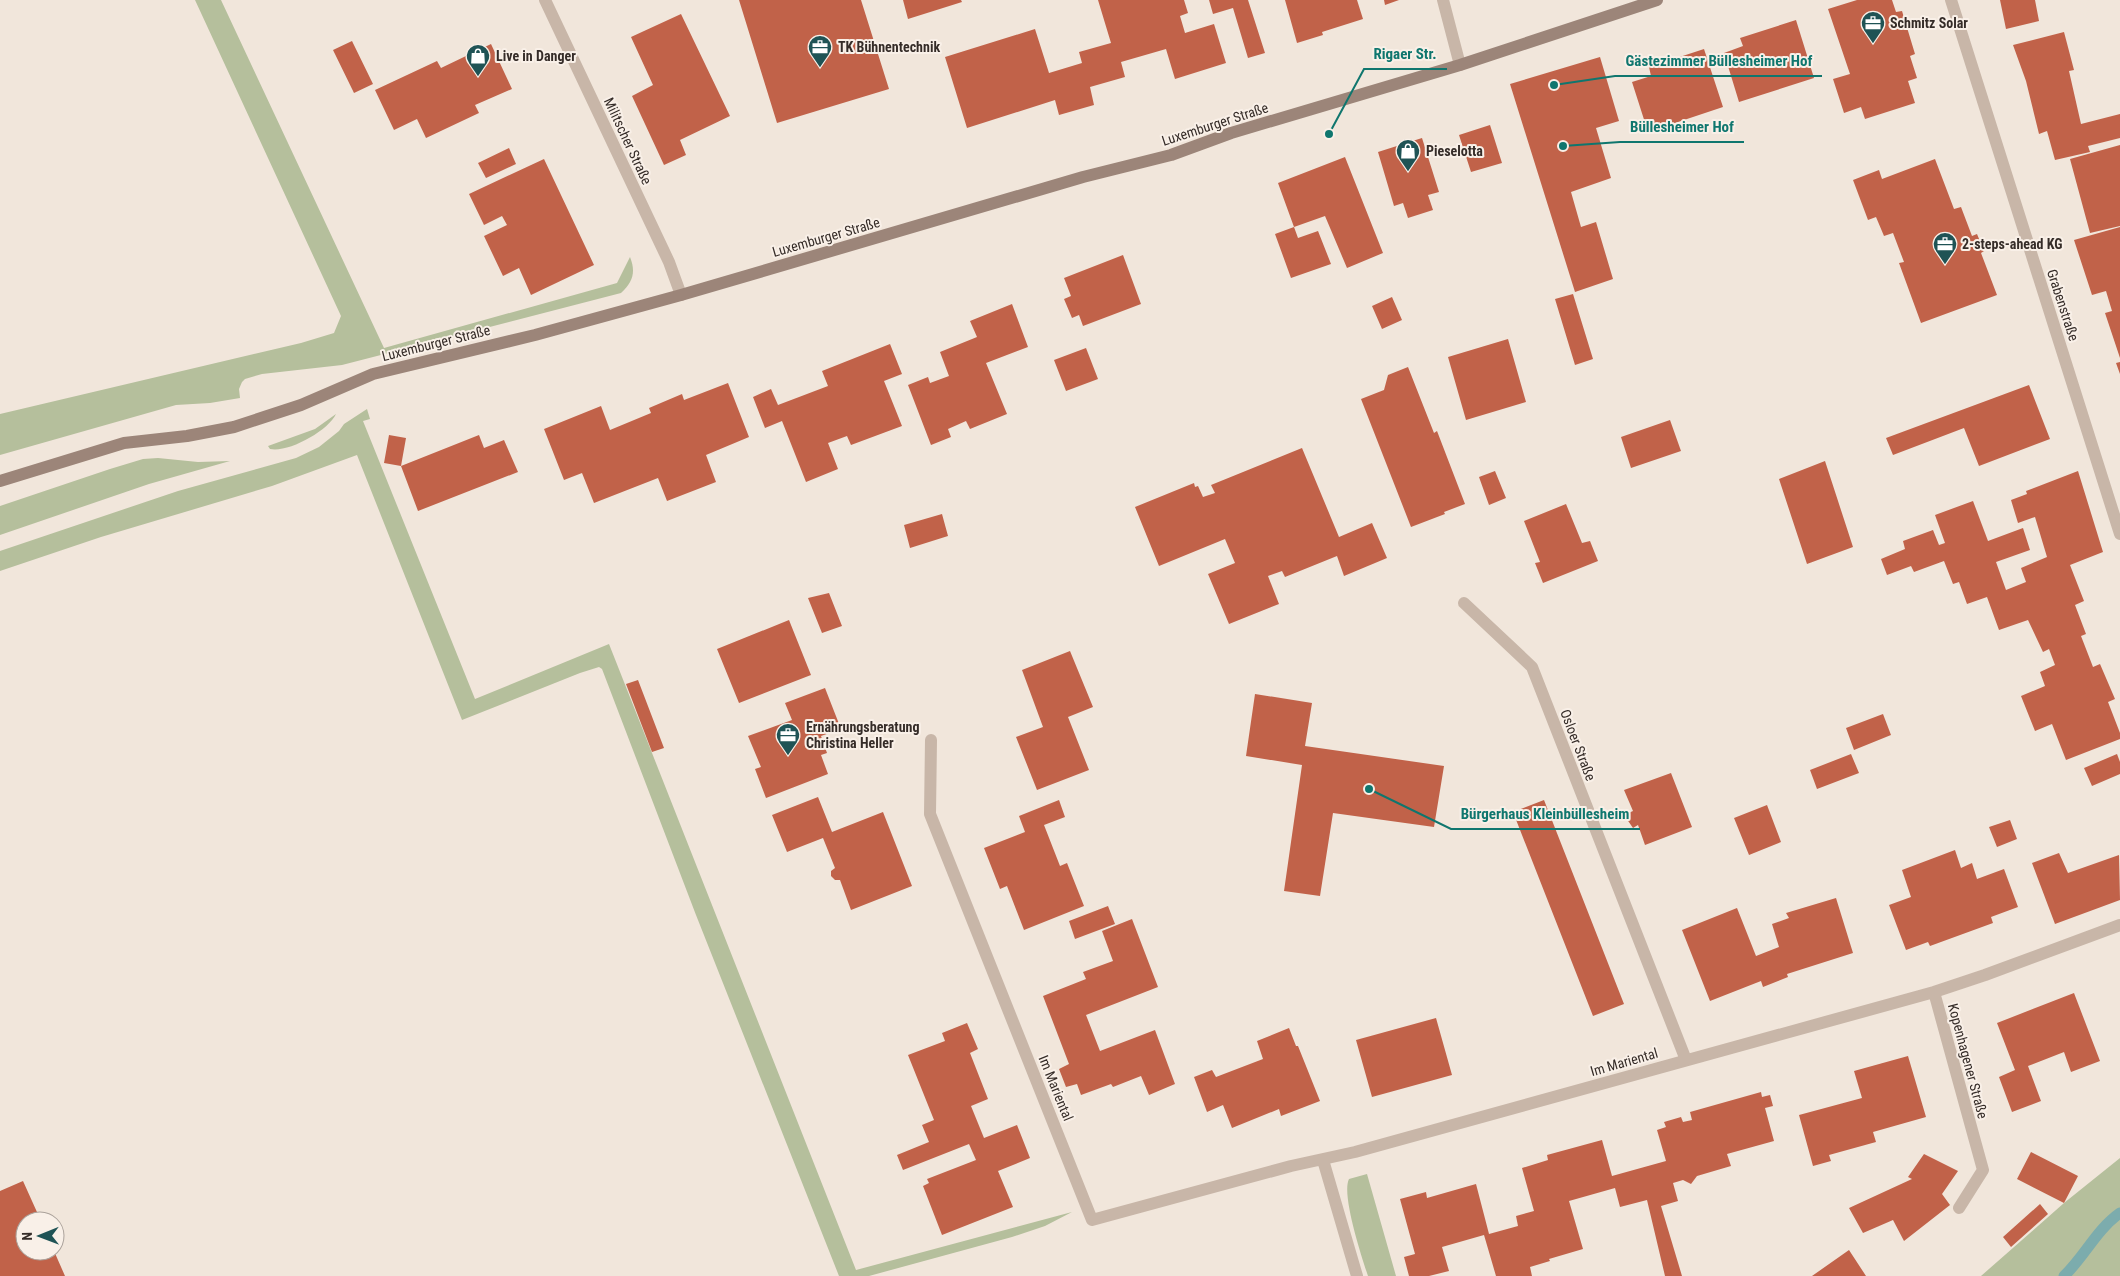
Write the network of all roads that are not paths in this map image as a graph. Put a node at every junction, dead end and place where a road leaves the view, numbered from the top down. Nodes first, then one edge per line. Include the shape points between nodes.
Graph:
1 (545, 0) edge
2 (1444, 0) edge
3 (1657, 0) edge
4 (1951, 0) edge
5 (1460, 65) junction
6 (681, 295) junction
7 (0, 481) edge
8 (2120, 534) edge
9 (1464, 603) dead end
10 (931, 740) dead end
11 (2120, 924) edge
12 (1934, 992) junction
13 (1686, 1060) junction
14 (1323, 1160) junction
15 (1959, 1208) dead end
16 (1357, 1276) edge

1 - 6 street, Militscher Straße via 669,262
2 - 5 street
3 - 5 street, Luxemburger Straße
4 - 8 street, Grabenstraße
5 - 6 street, Luxemburger Straße via 1231,133 1170,155 1083,177
6 - 7 street, Luxemburger Straße via 373,374 301,405 234,427 124,443
9 - 13 street, Osloer Straße via 1532,668
10 - 14 street, Im Mariental via 930,814 1092,1220
11 - 12 street, Kopenhagener Straße
12 - 13 street, Im Mariental
12 - 15 street, Kopenhagener Straße via 1983,1170
13 - 14 street, Im Mariental
14 - 16 street

